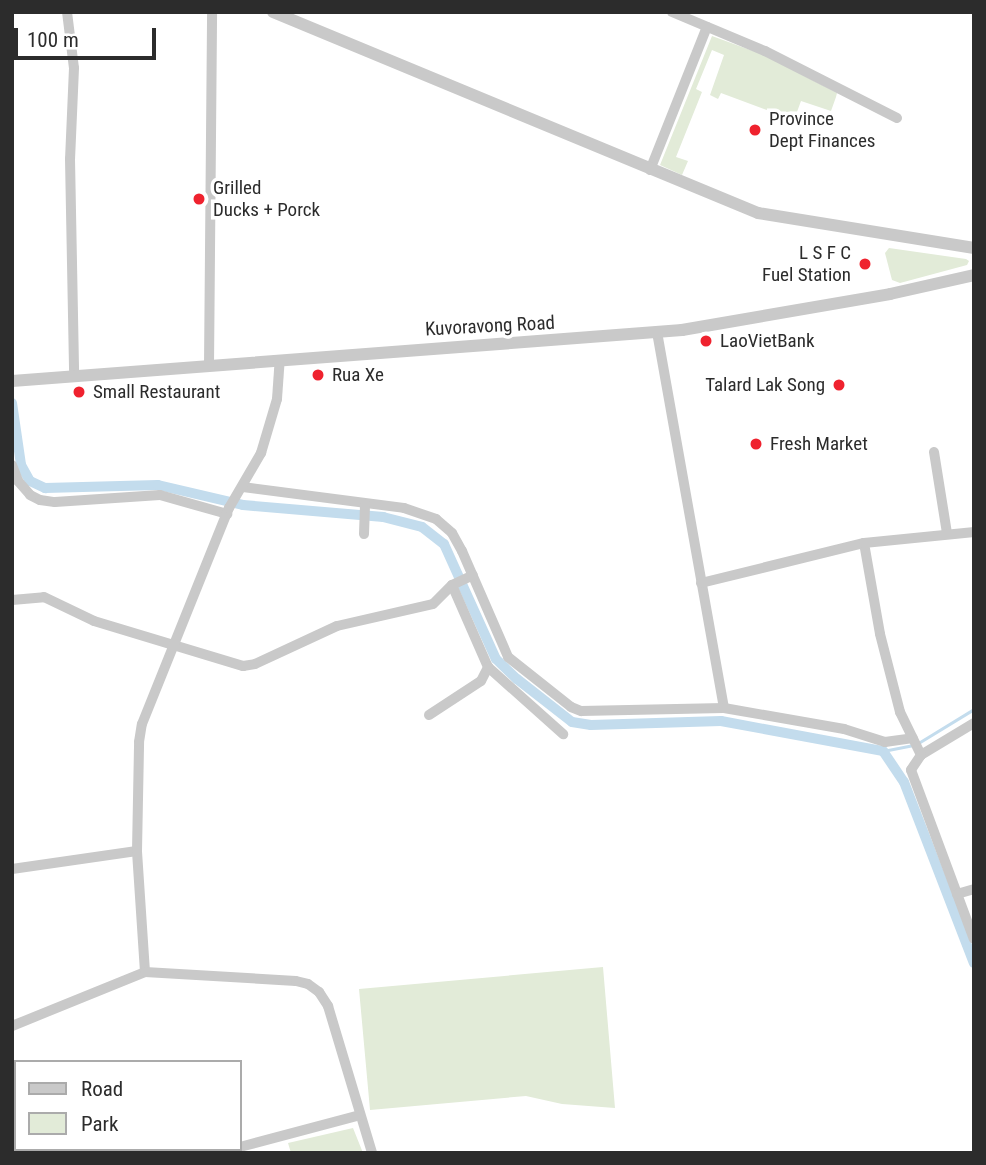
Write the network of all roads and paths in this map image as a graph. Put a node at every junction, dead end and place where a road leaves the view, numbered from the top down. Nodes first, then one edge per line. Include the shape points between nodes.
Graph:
1 (67, 12) edge
2 (212, 12) edge
3 (273, 12) edge
4 (672, 12) edge
5 (707, 27) junction
6 (897, 118) dead end
7 (650, 170) junction
8 (974, 248) edge
9 (971, 277) edge
10 (657, 332) junction
11 (280, 360) junction
12 (209, 366) junction
13 (74, 377) junction
14 (12, 381) edge
15 (934, 452) dead end
16 (12, 465) edge
17 (243, 487) junction
18 (365, 504) junction
19 (228, 511) junction
20 (974, 532) edge
21 (947, 533) junction
22 (363, 534) dead end
23 (864, 543) junction
24 (473, 575) junction
25 (701, 583) junction
26 (452, 585) junction
27 (12, 600) edge
28 (173, 646) junction
29 (488, 667) junction
30 (724, 708) junction
31 (429, 715) dead end
32 (974, 723) edge
33 (563, 734) dead end
34 (913, 738) junction
35 (921, 755) junction
36 (137, 851) junction
37 (12, 869) edge
38 (974, 889) edge
39 (957, 894) junction
40 (974, 939) edge
41 (145, 972) junction
42 (12, 1026) edge
43 (360, 1115) junction
44 (242, 1146) edge
45 (372, 1153) edge

1 - 13 street via 74,68 70,184
2 - 12 street
3 - 7 street
4 - 5 street
5 - 6 street
5 - 7 street
7 - 8 street via 758,213
9 - 10 street, Kuvoravong Road
10 - 11 street, Kuvoravong Road
10 - 25 street
11 - 12 street, Kuvoravong Road
11 - 17 street via 273,417
12 - 13 street, Kuvoravong Road
13 - 14 street, Kuvoravong Road
15 - 21 street
16 - 19 street via 24,488 40,500 160,495
17 - 18 street
17 - 19 street
18 - 22 street
18 - 24 street via 404,508 436,519 452,533
19 - 28 street
20 - 21 street
21 - 23 street
23 - 25 street
23 - 34 street via 880,634 900,712
24 - 26 street
24 - 30 street via 508,657 571,707 590,713
25 - 30 street
26 - 28 street via 433,604 337,626 255,664 229,663
26 - 29 street
27 - 28 street via 44,597 94,621
28 - 36 street via 150,700 139,742
29 - 31 street via 481,681
29 - 33 street
30 - 34 street via 844,729 886,742
32 - 35 street
34 - 35 street
35 - 39 street via 913,764 912,777
36 - 37 street
36 - 41 street
38 - 39 street
39 - 40 street
41 - 42 street
41 - 43 street via 309,984 328,1006
43 - 44 street
43 - 45 street

